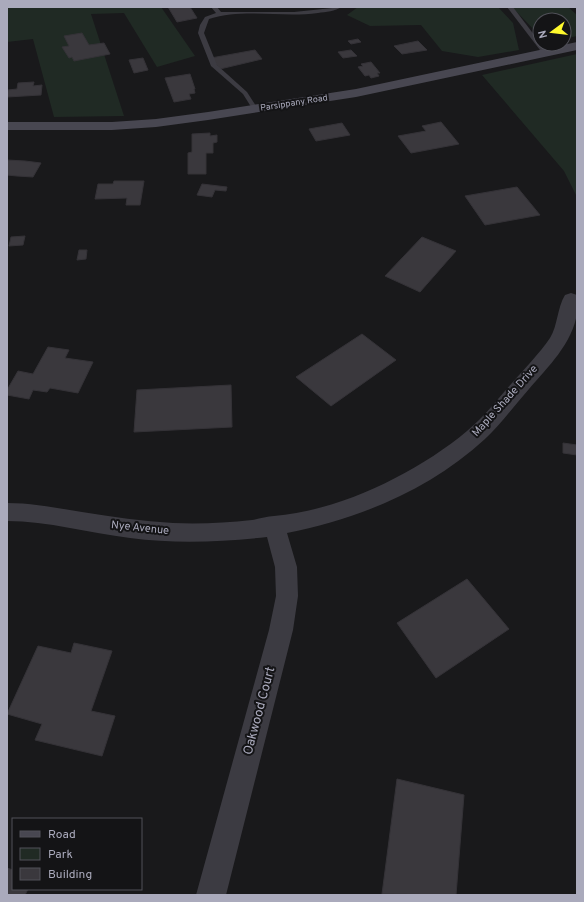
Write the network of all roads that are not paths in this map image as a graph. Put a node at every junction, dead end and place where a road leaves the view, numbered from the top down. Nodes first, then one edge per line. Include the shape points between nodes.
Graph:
1 (214, 7) edge
2 (338, 7) edge
3 (510, 7) edge
4 (219, 14) junction
5 (577, 46) edge
6 (544, 53) junction
7 (255, 109) junction
8 (7, 126) edge
9 (571, 299) dead end
10 (7, 512) edge
11 (274, 525) junction
12 (211, 895) edge

1 - 4 lane
2 - 4 lane via 272,14
3 - 6 lane
4 - 7 lane via 207,18 203,25 201,33 204,43 214,66 245,92
5 - 6 main road, Parsippany Road
6 - 7 main road, Parsippany Road via 356,93
7 - 8 main road, Parsippany Road via 156,123 112,126
9 - 11 street, Maple Shade Drive via 566,324 558,341 498,412 467,443 428,470 383,494 342,510 298,522
10 - 11 street, Nye Avenue via 26,512 139,530 195,533 241,531
11 - 12 street, Oakwood Court via 286,567 286,596 281,630

